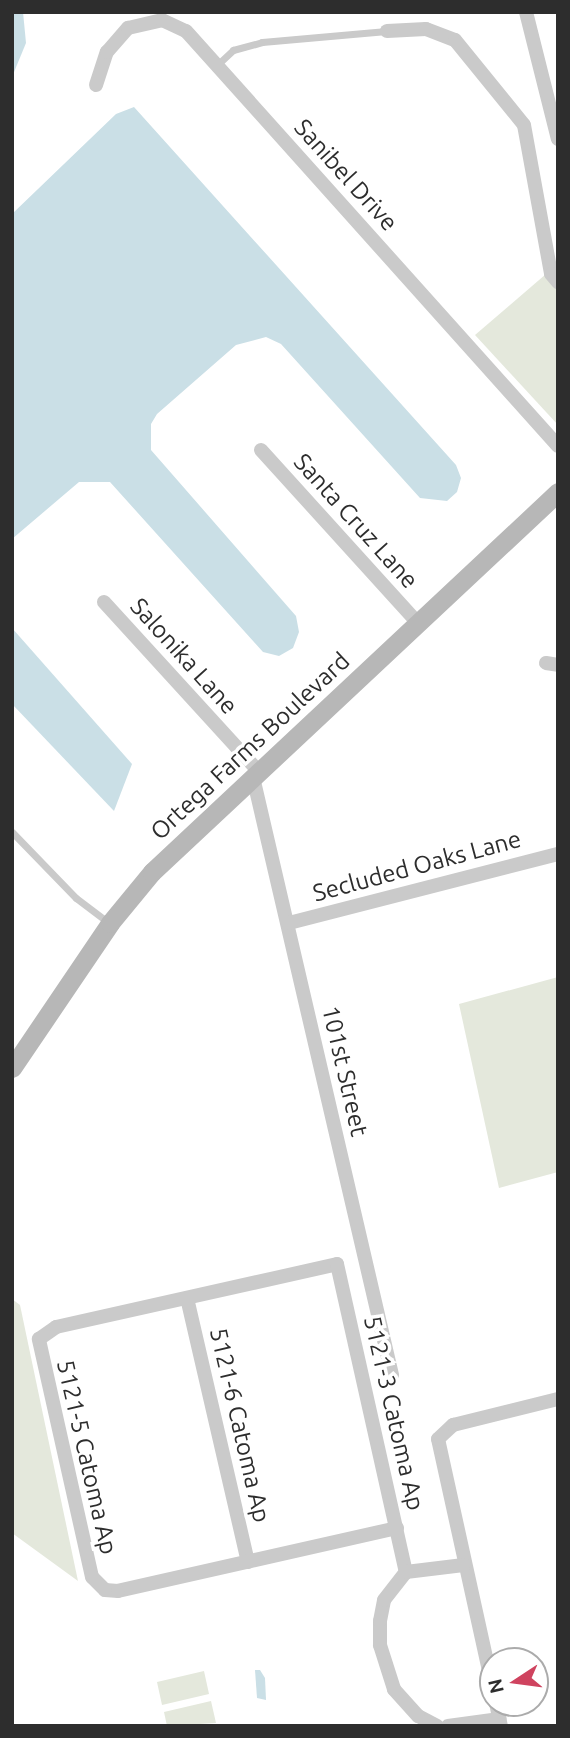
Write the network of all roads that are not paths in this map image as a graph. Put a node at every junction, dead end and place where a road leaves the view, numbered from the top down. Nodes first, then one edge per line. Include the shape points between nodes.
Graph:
1 (526, 12) edge
2 (387, 31) joint
3 (217, 65) junction
4 (96, 85) dead end
5 (558, 139) edge
6 (558, 282) edge
7 (558, 446) edge
8 (261, 450) dead end
9 (558, 492) edge
10 (104, 602) dead end
11 (418, 623) junction
12 (256, 775) junction
13 (12, 832) edge
14 (558, 854) edge
15 (110, 923) junction
16 (289, 923) junction
17 (12, 1068) edge
18 (337, 1264) joint
19 (187, 1298) junction
20 (392, 1375) dead end
21 (558, 1399) edge
22 (397, 1528) junction
23 (248, 1562) junction
24 (464, 1565) junction
25 (407, 1572) junction
26 (483, 1647) edge
27 (501, 1722) edge
28 (437, 1726) edge
29 (448, 1726) edge

1 - 5 street
2 - 3 lane via 262,42 233,50
2 - 6 street via 426,29 455,40 524,125 551,274
3 - 4 street, Sanibel Drive via 186,31 162,20 149,20 120,34 107,52
3 - 7 street, Sanibel Drive
8 - 11 street, Santa Cruz Lane
9 - 11 street, Ortega Farms Boulevard
10 - 12 street, Salonika Lane
11 - 12 street, Ortega Farms Boulevard
12 - 15 street, Ortega Farms Boulevard via 176,848
12 - 16 street, 101st Street
13 - 15 lane via 76,898
14 - 16 street, Secluded Oaks Lane
15 - 17 street, Ortega Farms Boulevard
16 - 20 street, 101st Street
18 - 19 street, 5121-5 Catoma Ap
18 - 22 street, 5121-3 Catoma Ap
19 - 23 street, 5121-6 Catoma Ap
19 - 23 street, 5121-5 Catoma Ap via 45,1331 38,1350 96,1586 118,1591
21 - 24 street via 453,1425 438,1439
22 - 23 street, 5121-5 Catoma Ap
22 - 25 street, 5121-3 Catoma Ap
24 - 25 street
24 - 26 street
25 - 28 street via 384,1600 380,1645 389,1679 404,1704
27 - 29 street

